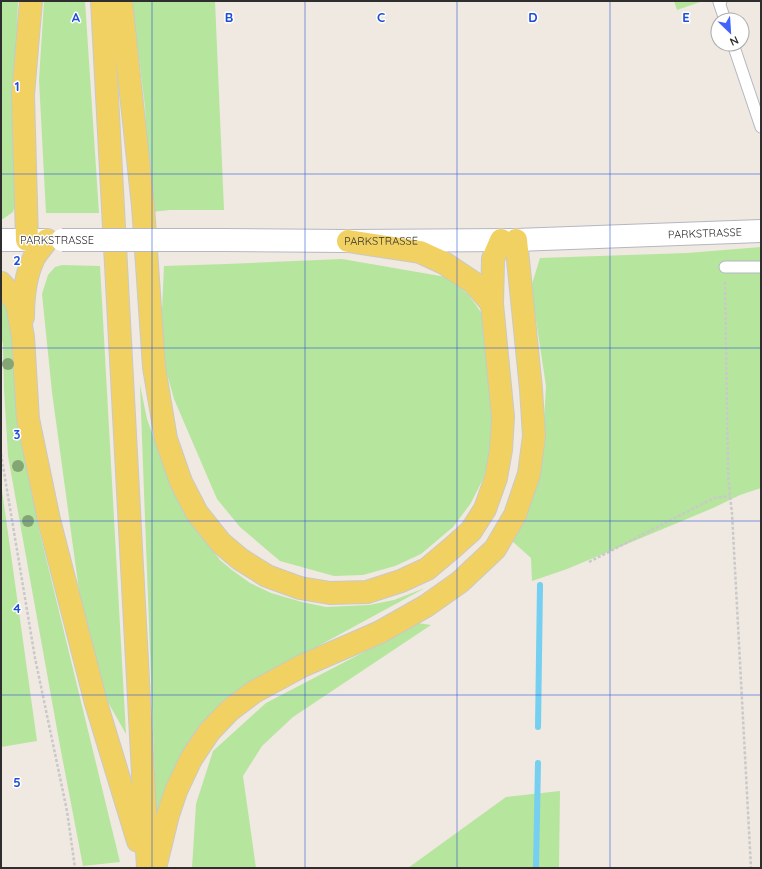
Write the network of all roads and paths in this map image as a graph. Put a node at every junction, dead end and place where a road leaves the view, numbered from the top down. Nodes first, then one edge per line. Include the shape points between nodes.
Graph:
1 (31, 1) edge
2 (102, 1) edge
3 (121, 1) edge
4 (721, 1) edge
5 (722, 12) edge
6 (736, 52) edge
7 (761, 127) edge
8 (761, 230) edge
9 (1, 240) edge
10 (45, 240) junction
11 (509, 240) junction
12 (348, 241) junction
13 (725, 267) joint
14 (761, 267) edge
15 (1, 283) edge
16 (492, 304) junction
17 (23, 337) junction
18 (1, 454) edge
19 (730, 496) junction
20 (589, 562) dead end
21 (75, 868) edge
22 (147, 868) edge
23 (156, 868) edge
24 (752, 868) edge

1 - 10 main road via 23,95
2 - 22 main road
3 - 16 main road via 143,206 154,367 166,439 181,482 197,513 221,543 240,559 267,576 300,588 330,594 367,592 428,569 471,531 484,509 496,478 502,450 503,417
4 - 5 lane via 719,2
6 - 7 lane
8 - 11 street, PARKSTRASSE
9 - 10 street, PARKSTRASSE
10 - 12 street, PARKSTRASSE, bridge
10 - 17 main road via 28,270 24,294
11 - 12 street, PARKSTRASSE
11 - 16 main road via 493,259
11 - 23 main road via 531,390 534,436 529,474 515,515 495,549 460,582 426,606 380,632 302,666 254,692 229,711 209,732 191,758 168,815
12 - 16 main road via 420,252 444,263 474,283
13 - 14 lane
13 - 19 path
15 - 17 main road via 17,304
17 - 22 main road via 28,419 48,520 96,703
18 - 21 path via 35,658
19 - 20 path via 714,498
19 - 24 path

